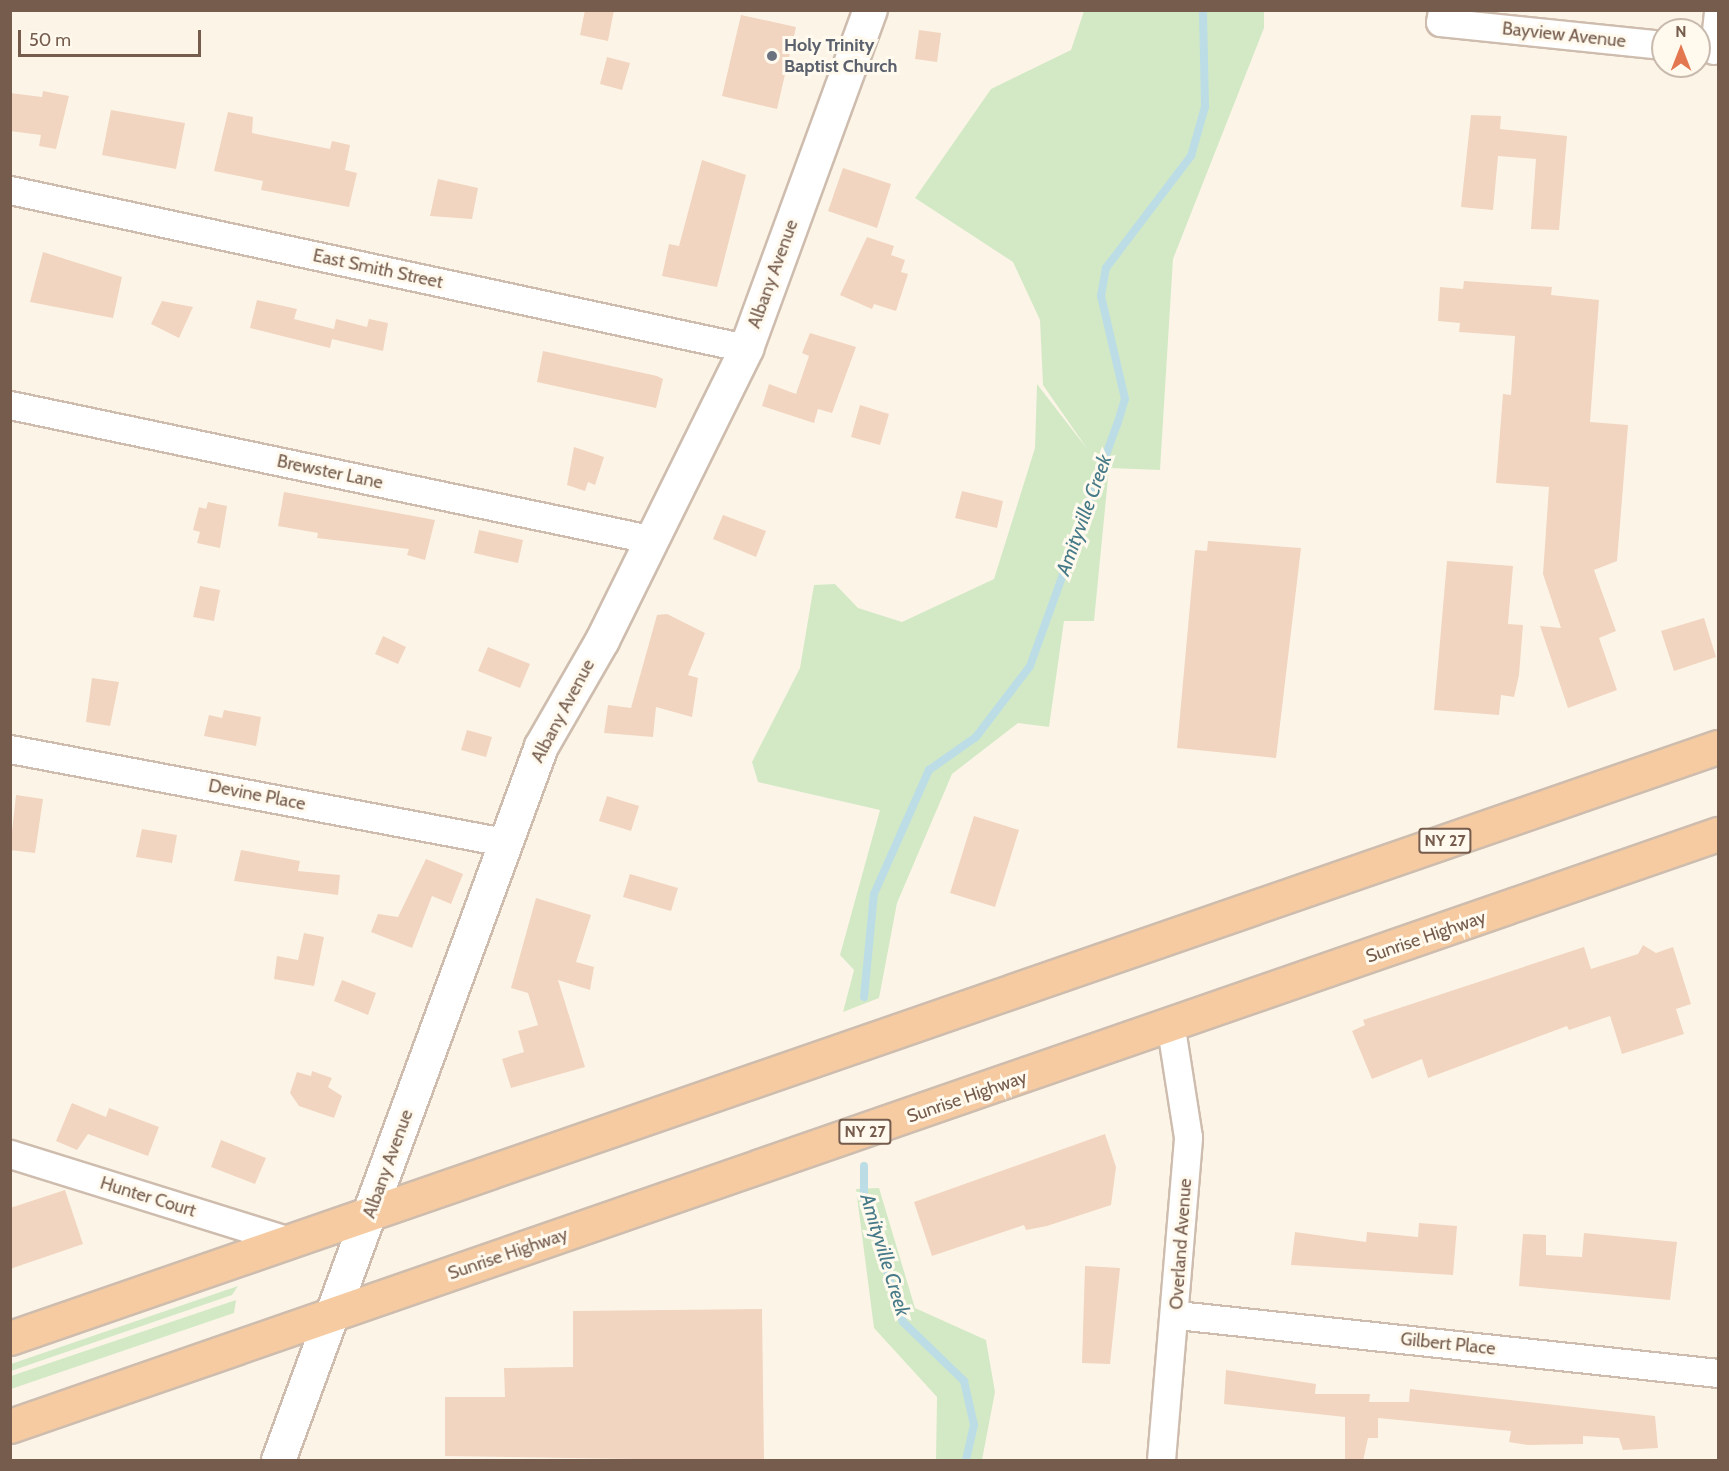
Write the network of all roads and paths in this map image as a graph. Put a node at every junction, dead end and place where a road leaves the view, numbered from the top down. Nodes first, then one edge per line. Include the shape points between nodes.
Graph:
1 (870, 10) edge
2 (1442, 10) edge
3 (1719, 12) edge
4 (1651, 44) edge
5 (1711, 49) edge
6 (10, 189) edge
7 (746, 348) junction
8 (10, 405) edge
9 (649, 539) junction
10 (1719, 747) edge
11 (10, 749) edge
12 (1719, 834) edge
13 (504, 842) junction
14 (1171, 1028) junction
15 (10, 1154) edge
16 (371, 1210) junction
17 (286, 1240) junction
18 (334, 1313) junction
19 (1177, 1315) junction
20 (10, 1338) edge
21 (1719, 1372) edge
22 (10, 1426) edge
23 (278, 1461) edge
24 (1161, 1461) edge

1 - 7 street, Albany Avenue
2 - 4 street, Bayview Avenue via 1440,22
3 - 5 street
6 - 7 street, East Smith Street
7 - 9 street, Albany Avenue
8 - 9 street, Brewster Lane
9 - 13 street, Albany Avenue via 602,640 541,746
10 - 16 highway, NY 27
11 - 13 street, Devine Place
12 - 14 highway, Sunrise Highway / NY 27
13 - 16 street, Albany Avenue
14 - 18 highway, Sunrise Highway / NY 27
14 - 19 street, Overland Avenue via 1188,1137
15 - 17 street, Hunter Court
16 - 17 highway, NY 27
16 - 18 street, Albany Avenue
17 - 20 highway, NY 27
18 - 22 highway, Sunrise Highway / NY 27
18 - 23 street, Albany Avenue
19 - 21 street, Gilbert Place
19 - 24 street, Overland Avenue

